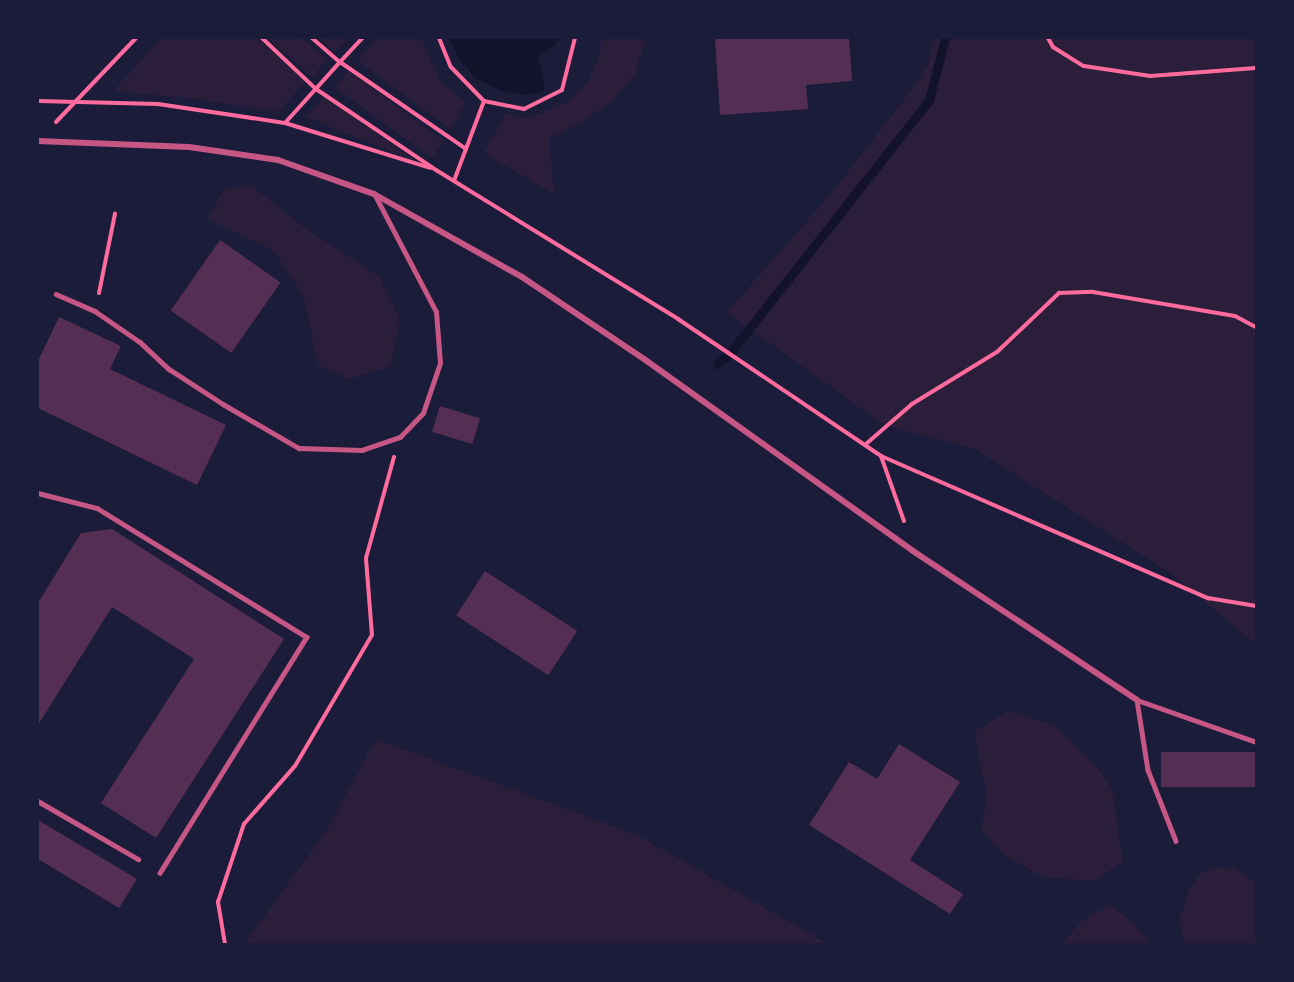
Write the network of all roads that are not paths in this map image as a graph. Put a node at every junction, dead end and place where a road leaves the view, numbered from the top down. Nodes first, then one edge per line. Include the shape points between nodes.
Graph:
1 (38, 141) edge
2 (374, 194) junction
3 (56, 294) dead end
4 (38, 492) edge
5 (1137, 700) junction
6 (1257, 742) edge
7 (38, 801) edge
8 (1176, 841) dead end
9 (138, 859) dead end
10 (160, 873) dead end

1 - 2 street via 189,147 278,160
2 - 3 lane via 436,312 440,363 423,413 400,437 362,450 298,448 169,369 140,342 94,311
2 - 5 street via 532,283 645,358 916,553
4 - 10 lane via 97,508 307,637
5 - 6 street
5 - 8 lane via 1148,770
7 - 9 lane

